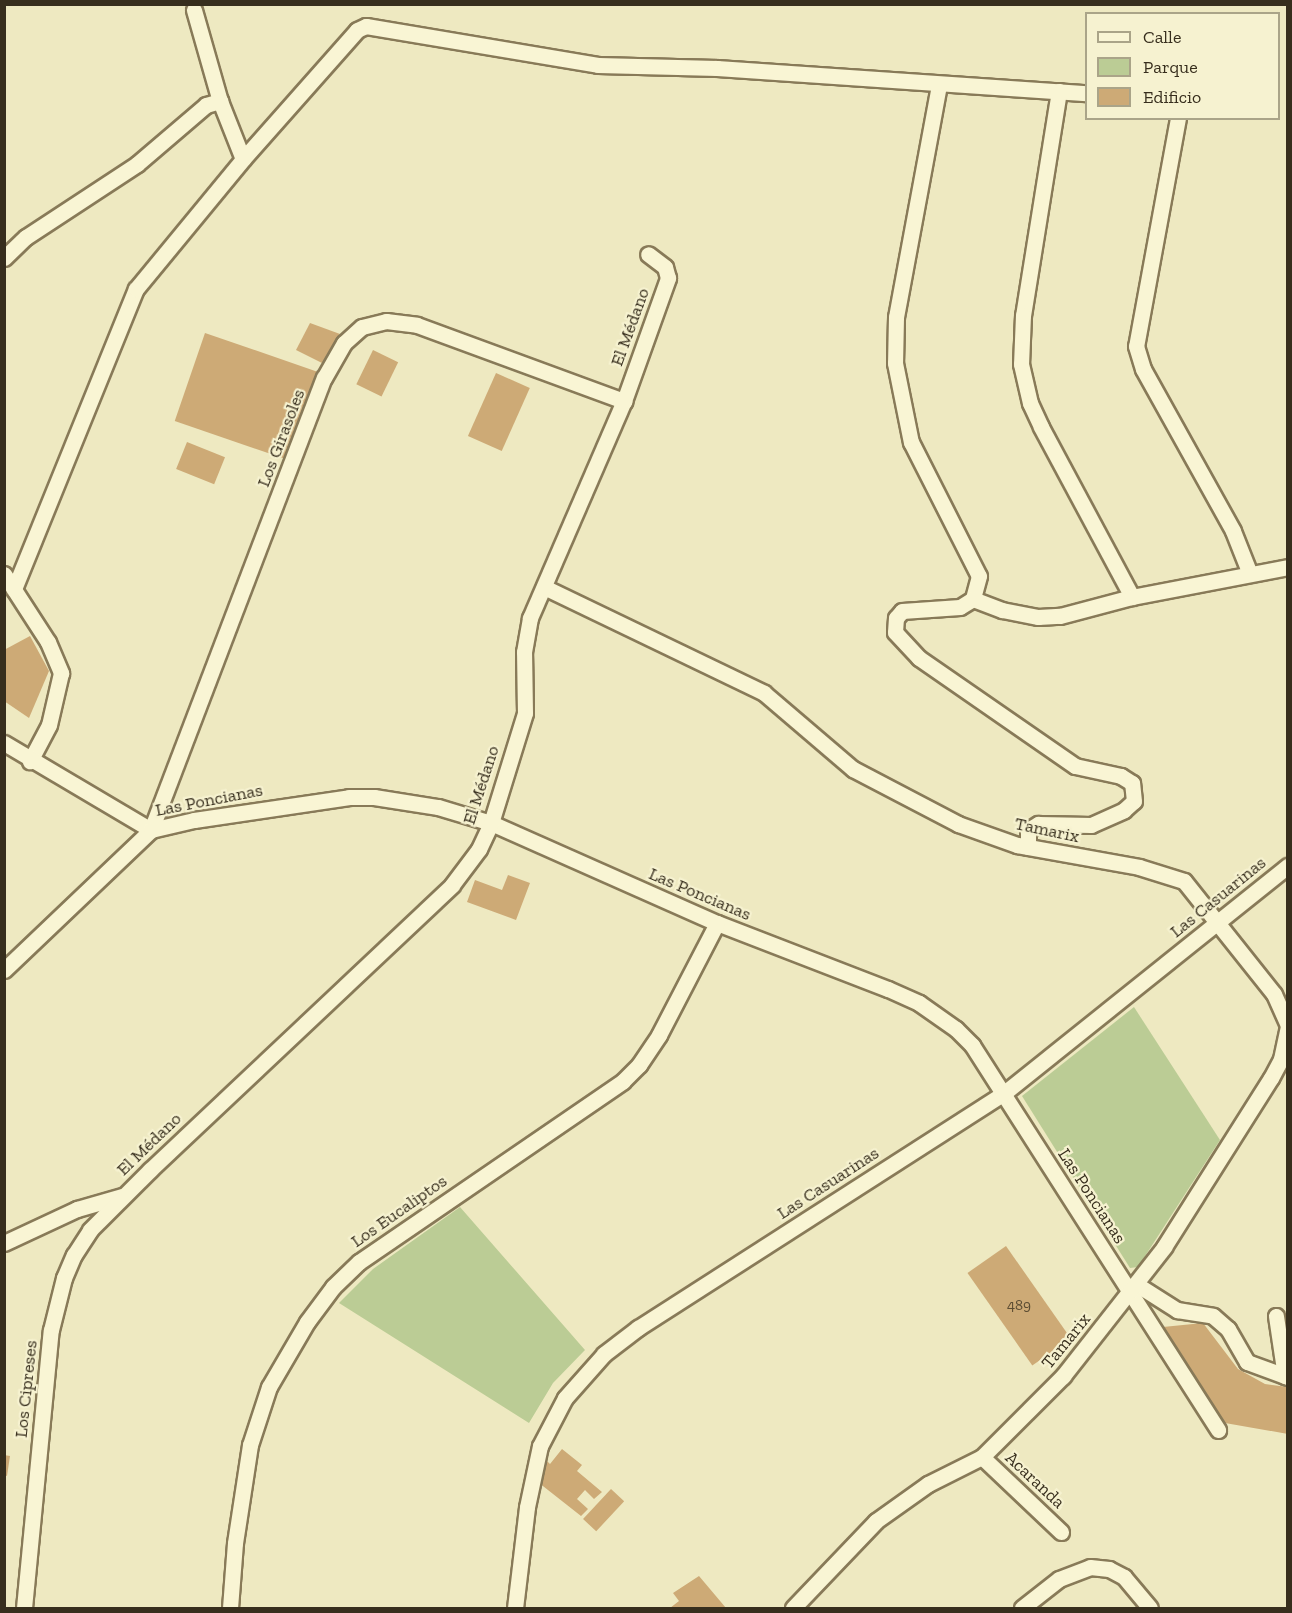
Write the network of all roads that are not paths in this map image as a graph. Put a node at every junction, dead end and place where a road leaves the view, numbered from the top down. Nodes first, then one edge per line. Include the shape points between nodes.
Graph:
1 (194, 10) dead end
2 (939, 85) junction
3 (1059, 91) junction
4 (1085, 93) edge
5 (220, 101) junction
6 (1178, 120) edge
7 (243, 159) junction
8 (648, 254) dead end
9 (4, 258) edge
10 (624, 401) junction
11 (1287, 567) edge
12 (4, 574) edge
13 (1250, 574) junction
14 (544, 586) junction
15 (14, 589) junction
16 (1132, 597) junction
17 (973, 599) junction
18 (4, 743) edge
19 (30, 761) junction
20 (491, 823) junction
21 (151, 830) junction
22 (1028, 848) junction
23 (1287, 866) edge
24 (1220, 921) junction
25 (717, 923) junction
26 (4, 970) edge
27 (1287, 1026) edge
28 (1003, 1094) junction
29 (125, 1195) junction
30 (4, 1243) edge
31 (1133, 1287) junction
32 (1276, 1316) dead end
33 (1286, 1376) edge
34 (1218, 1430) dead end
35 (981, 1457) junction
36 (1061, 1532) dead end
37 (24, 1608) edge
38 (230, 1608) edge
39 (515, 1608) edge
40 (793, 1608) edge
41 (1022, 1608) edge
42 (1150, 1608) edge

1 - 5 street
2 - 3 street
2 - 7 street via 717,68 598,65 366,26 357,30
2 - 17 street via 896,317 895,363 911,442 979,576
3 - 4 street
3 - 16 street via 1023,315 1021,364 1041,427
5 - 7 street
5 - 9 street via 206,105 137,164 26,237
6 - 13 street via 1136,346 1143,369 1233,531
7 - 15 street via 136,289
8 - 10 street, El Médano via 665,267 668,278
10 - 14 street, El Médano
10 - 21 street, Los Girasoles via 417,326 386,321 352,333 324,378
11 - 13 street
12 - 15 street
13 - 16 street
14 - 20 street, El Médano via 525,636 525,713
14 - 22 street, Tamarix via 764,693 853,769 958,824
15 - 19 street via 48,642 61,673 49,725
16 - 17 street via 1060,616 1038,617
17 - 22 street via 960,607 902,611 896,618 895,632 919,658 1029,737 1075,766 1121,776 1132,783 1136,792 1125,810 1091,825 1032,826 1028,831
18 - 19 street
19 - 21 street
20 - 21 street, Las Poncianas via 438,807 349,797
20 - 25 street, Las Poncianas
20 - 29 street, El Médano via 479,849 452,885
21 - 26 street, Las Poncianas
22 - 24 street, Tamarix via 1170,874 1184,881
23 - 24 street, Las Casuarinas
24 - 27 street, Tamarix via 1274,994
24 - 28 street, Las Casuarinas
25 - 28 street, Las Poncianas via 919,1003 972,1045
25 - 38 street, Los Eucaliptos via 659,1035 623,1081 359,1262 333,1287 307,1322 269,1387 250,1445 234,1543
27 - 31 street, Tamarix via 1281,1059 1271,1078 1164,1247
28 - 31 street, Las Poncianas
28 - 39 street, Las Casuarinas via 638,1328 581,1378 550,1422 540,1446 526,1507
29 - 30 street, El Médano via 77,1209
29 - 37 street, Los Cipreses via 90,1230 71,1262 57,1301
31 - 33 street via 1177,1310 1219,1320 1246,1362
31 - 34 street, Las Poncianas
31 - 35 street, Tamarix via 1063,1376
32 - 33 street
35 - 36 street, Acaranda
35 - 40 street, Tamarix via 898,1503 850,1545
41 - 42 street via 1059,1579 1090,1567 1109,1569 1124,1577

